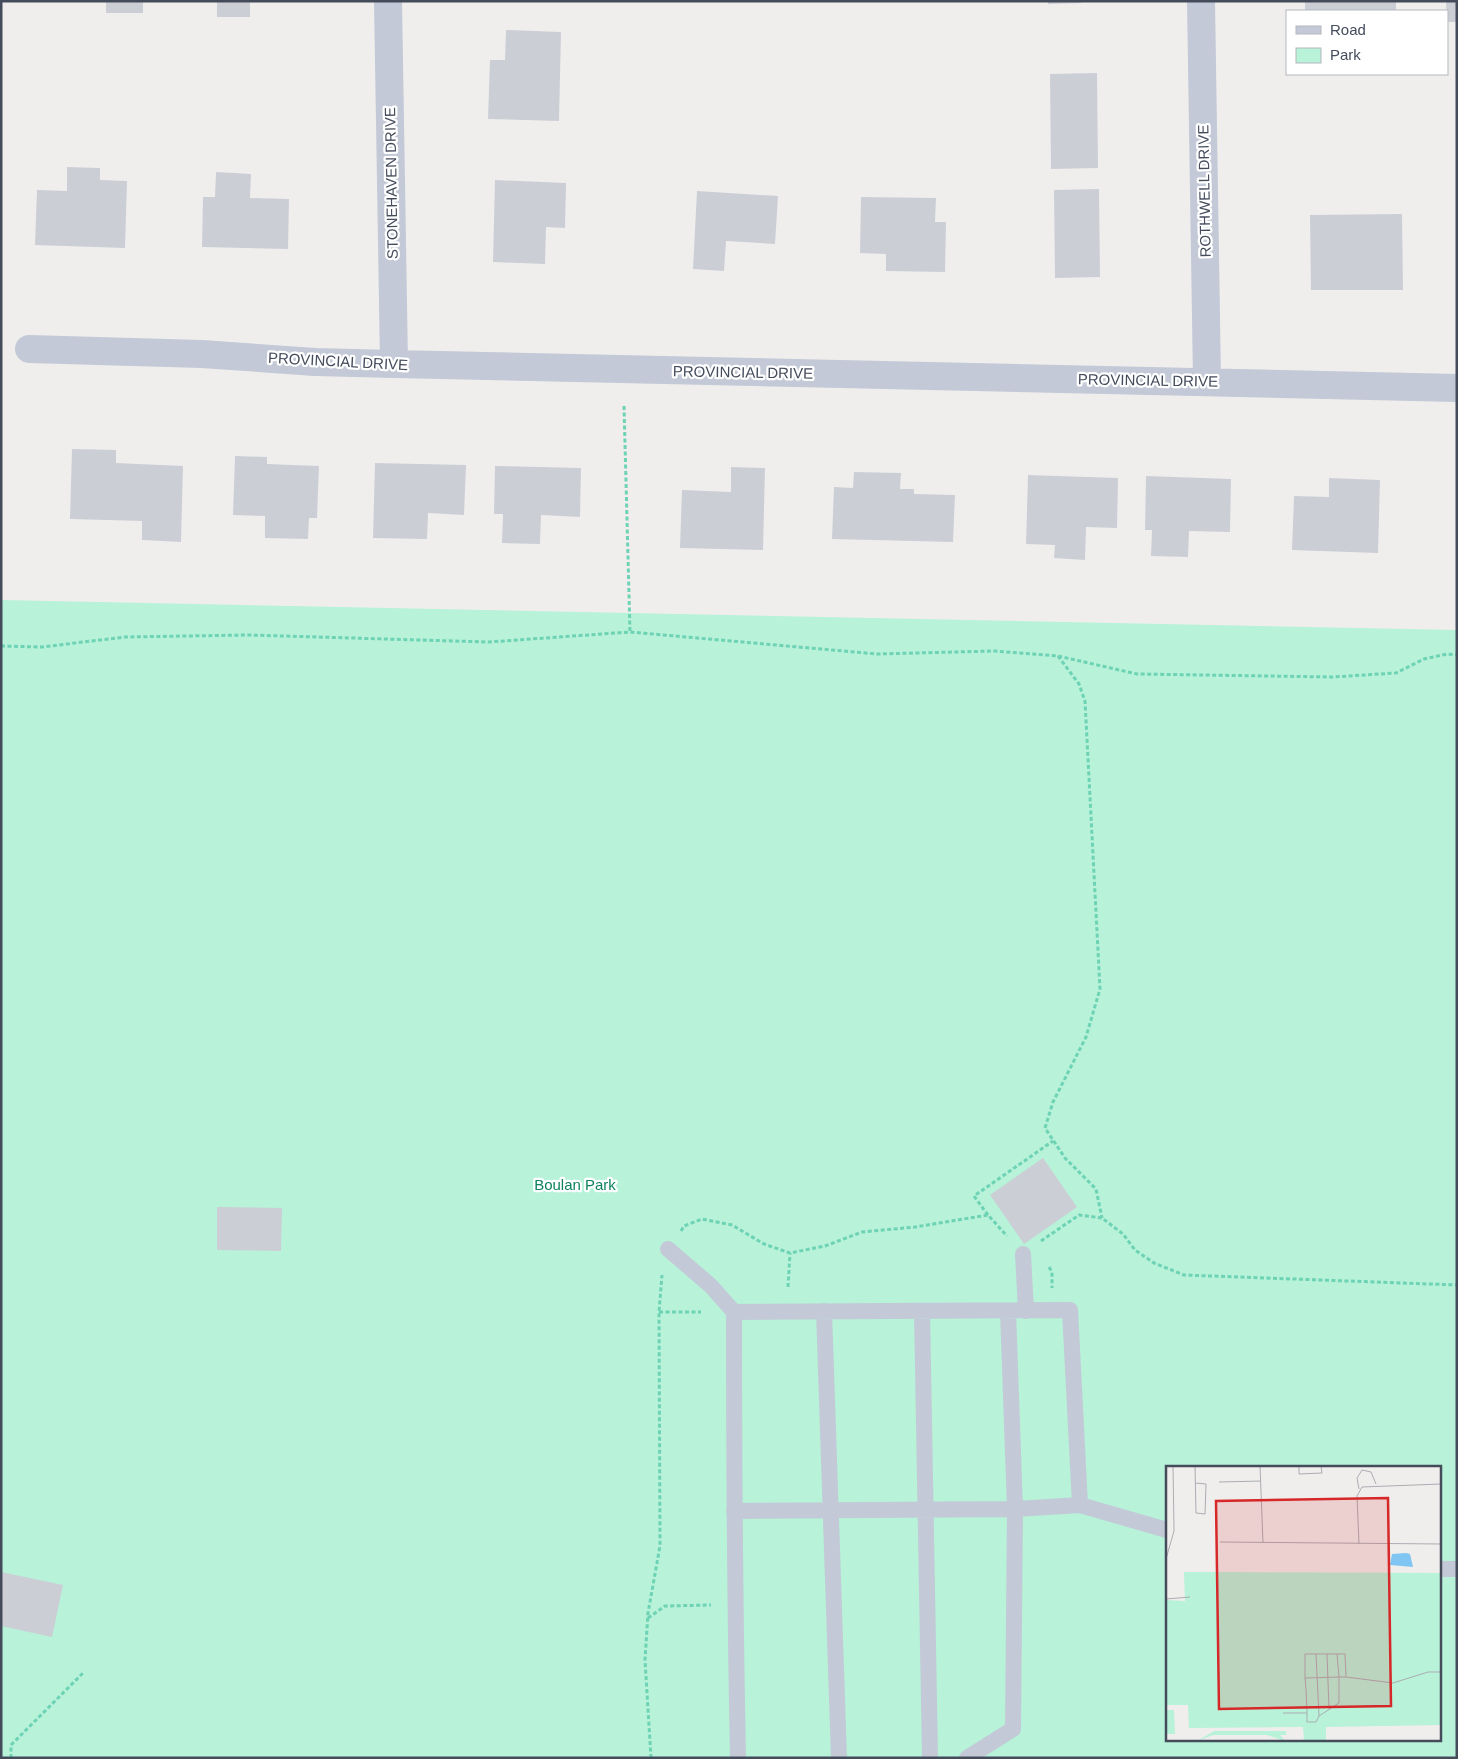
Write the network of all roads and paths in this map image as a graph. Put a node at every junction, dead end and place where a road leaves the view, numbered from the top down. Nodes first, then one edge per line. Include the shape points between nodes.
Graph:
1 (388, 1) edge
2 (1201, 1) edge
3 (29, 349) dead end
4 (394, 364) junction
5 (1207, 381) junction
6 (1457, 388) edge
7 (624, 406) dead end
8 (630, 632) junction
9 (1, 646) edge
10 (1058, 656) junction
11 (1457, 656) edge
12 (1053, 1141) junction
13 (988, 1215) dead end
14 (1102, 1218) dead end
15 (668, 1249) dead end
16 (790, 1253) dead end
17 (1023, 1254) dead end
18 (824, 1311) junction
19 (922, 1311) junction
20 (1008, 1311) junction
21 (1026, 1311) junction
22 (659, 1312) dead end
23 (734, 1312) junction
24 (787, 1312) junction
25 (1080, 1505) junction
26 (926, 1509) junction
27 (1015, 1509) junction
28 (831, 1510) junction
29 (734, 1511) junction
30 (1166, 1530) edge
31 (1440, 1569) edge
32 (1457, 1569) edge
33 (735, 1604) junction
34 (648, 1618) dead end
35 (84, 1672) dead end
36 (10, 1758) edge
37 (738, 1758) edge
38 (839, 1758) edge
39 (930, 1758) edge
40 (966, 1758) edge

1 - 4 street, STONEHAVEN DRIVE
2 - 5 street, ROTHWELL DRIVE
3 - 4 street, PROVINCIAL DRIVE
4 - 5 street, PROVINCIAL DRIVE
5 - 6 street, PROVINCIAL DRIVE
7 - 8 path
8 - 9 path via 489,642 248,634 125,637 42,647
8 - 10 path via 877,654 995,651
10 - 11 path via 1137,674 1333,677 1396,673 1424,659 1447,654
10 - 12 path via 1079,684 1085,702 1100,989 1086,1037 1053,1102 1044,1128
12 - 13 path via 974,1196
12 - 14 path via 1096,1189
15 - 23 lane via 711,1286
16 - 24 path
17 - 21 lane
18 - 19 lane
18 - 24 lane
18 - 28 lane
19 - 20 lane
19 - 26 lane
20 - 21 lane
20 - 27 lane
21 - 25 lane via 1070,1310
22 - 23 path
23 - 24 lane
23 - 29 lane
25 - 27 lane
25 - 30 lane
26 - 27 lane
26 - 28 lane
26 - 39 lane
27 - 40 lane via 1013,1728
28 - 29 lane
28 - 38 lane
29 - 33 lane
31 - 32 lane
33 - 34 path via 665,1606
33 - 37 lane
35 - 36 path via 11,1745

